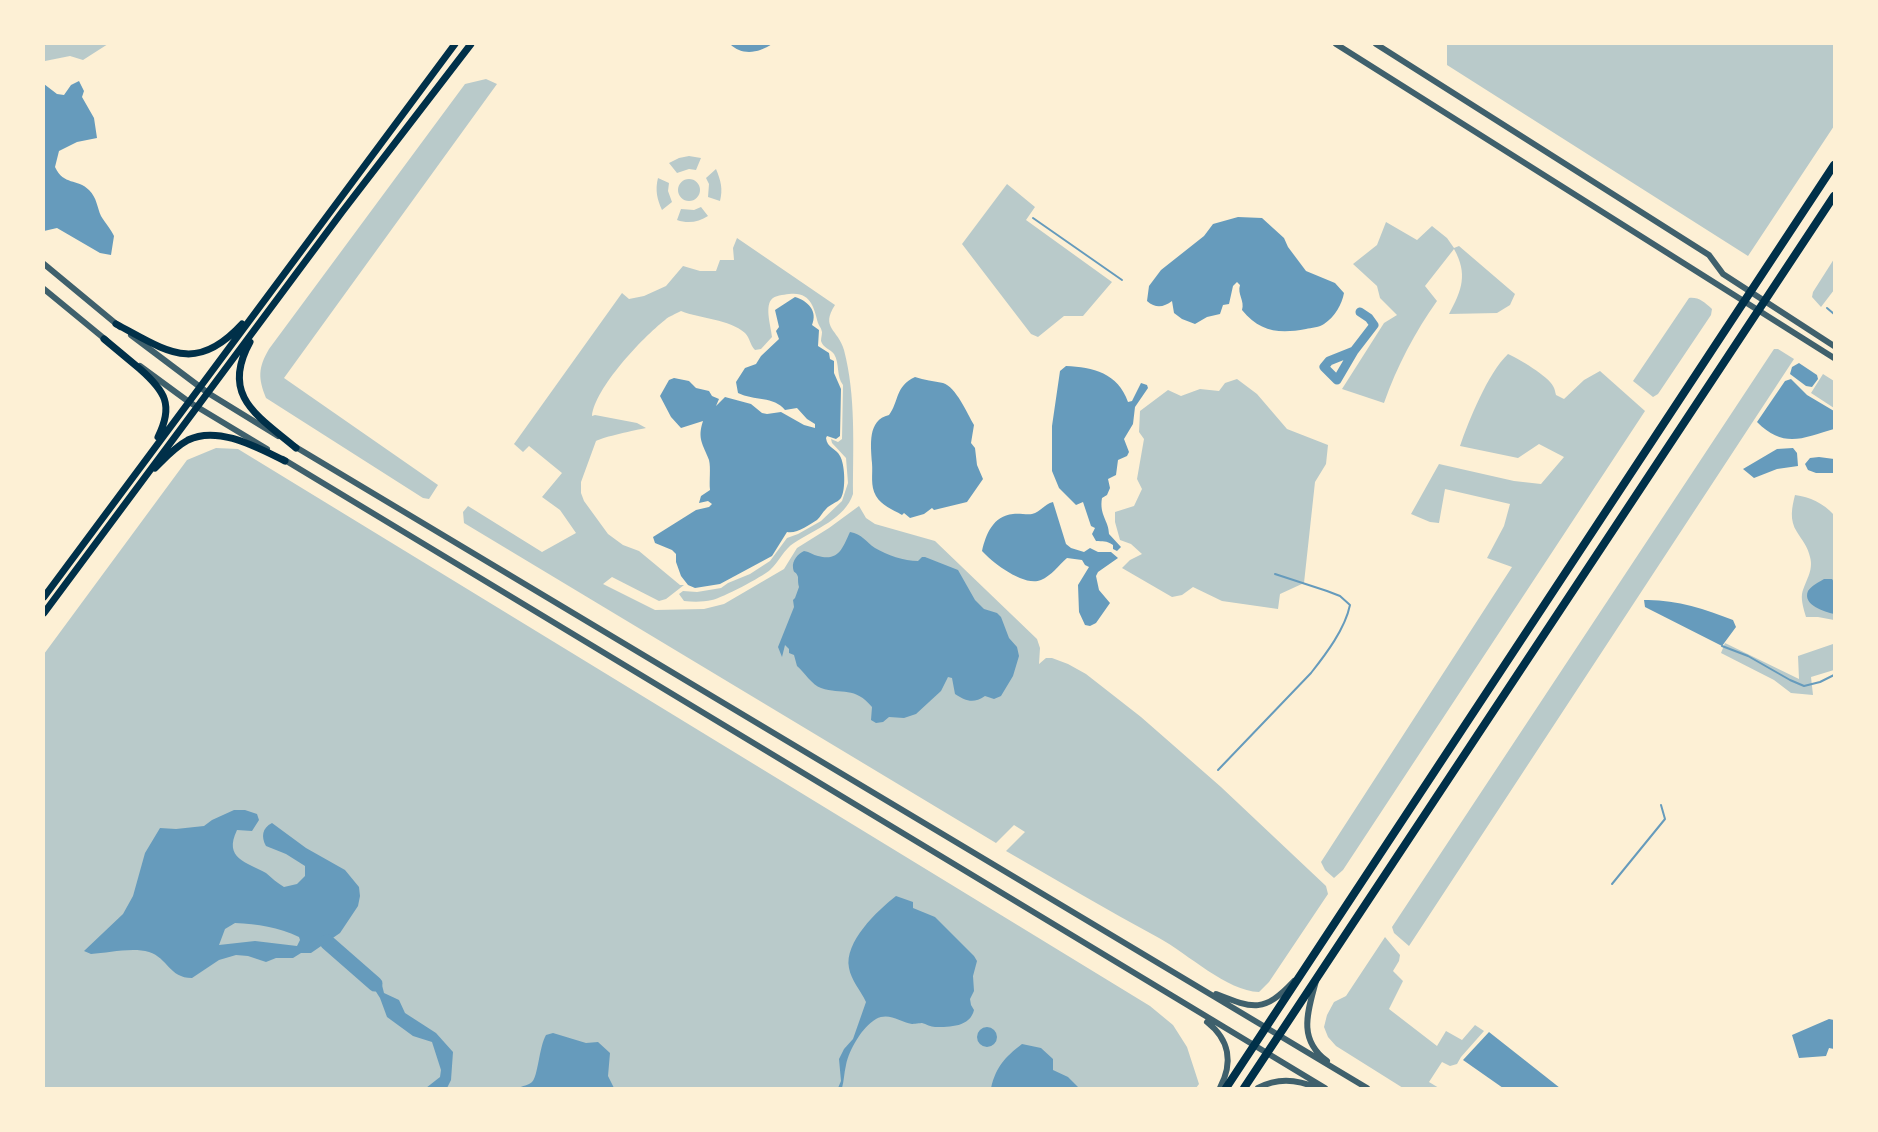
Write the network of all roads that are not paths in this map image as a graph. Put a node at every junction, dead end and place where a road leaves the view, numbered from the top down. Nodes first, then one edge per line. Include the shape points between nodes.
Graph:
1 (455, 44) edge
2 (471, 44) edge
3 (1336, 44) edge
4 (1376, 44) edge
5 (1834, 165) edge
6 (1834, 196) edge
7 (44, 264) edge
8 (44, 289) edge
9 (1750, 292) junction
10 (267, 296) junction
11 (276, 302) junction
12 (1744, 302) junction
13 (1765, 302) junction
14 (1758, 311) junction
15 (116, 324) junction
16 (104, 339) junction
17 (1834, 346) edge
18 (1834, 358) edge
19 (200, 387) junction
20 (208, 393) junction
21 (189, 402) junction
22 (196, 407) junction
23 (296, 448) junction
24 (285, 460) junction
25 (131, 480) junction
26 (139, 484) junction
27 (44, 597) edge
28 (44, 613) edge
29 (1304, 970) junction
30 (1317, 979) junction
31 (1198, 987) junction
32 (1183, 1004) junction
33 (1266, 1028) junction
34 (1279, 1036) junction
35 (1254, 1047) junction
36 (1267, 1055) junction
37 (1364, 1087) edge
38 (1220, 1089) edge
39 (1226, 1089) edge
40 (1244, 1089) edge
41 (1258, 1089) edge
42 (1318, 1089) edge
43 (1325, 1089) edge

1 - 10 main road
2 - 11 main road
3 - 12 street
4 - 9 street via 1709,255 1723,274
5 - 9 main road
6 - 13 main road
7 - 15 street
8 - 16 street
9 - 12 main road
9 - 13 street
10 - 15 main road via 220,345 191,355 160,348
10 - 19 main road
11 - 20 main road
11 - 23 main road via 241,360 240,389 255,413
12 - 14 street
12 - 29 main road
13 - 14 main road
13 - 17 street
14 - 18 street
14 - 30 main road
15 - 19 street
16 - 21 street
16 - 25 main road via 158,385 166,399 166,422
19 - 20 street
19 - 21 main road
20 - 22 main road
20 - 23 street
21 - 22 street
21 - 25 main road
22 - 24 street
22 - 26 main road
23 - 31 street
24 - 26 main road via 234,438 197,436 171,453
24 - 32 street
25 - 27 main road
26 - 28 main road
29 - 31 street via 1271,1002 1255,1006
29 - 33 main road
30 - 34 main road
30 - 37 street via 1306,1028 1312,1048
31 - 33 street
32 - 35 street
32 - 38 street via 1211,1025 1226,1043 1228,1068
33 - 34 street
33 - 35 main road
34 - 36 main road
34 - 37 street
35 - 36 street
35 - 39 main road
36 - 40 main road
36 - 43 street
41 - 42 street via 1272,1081 1295,1080

